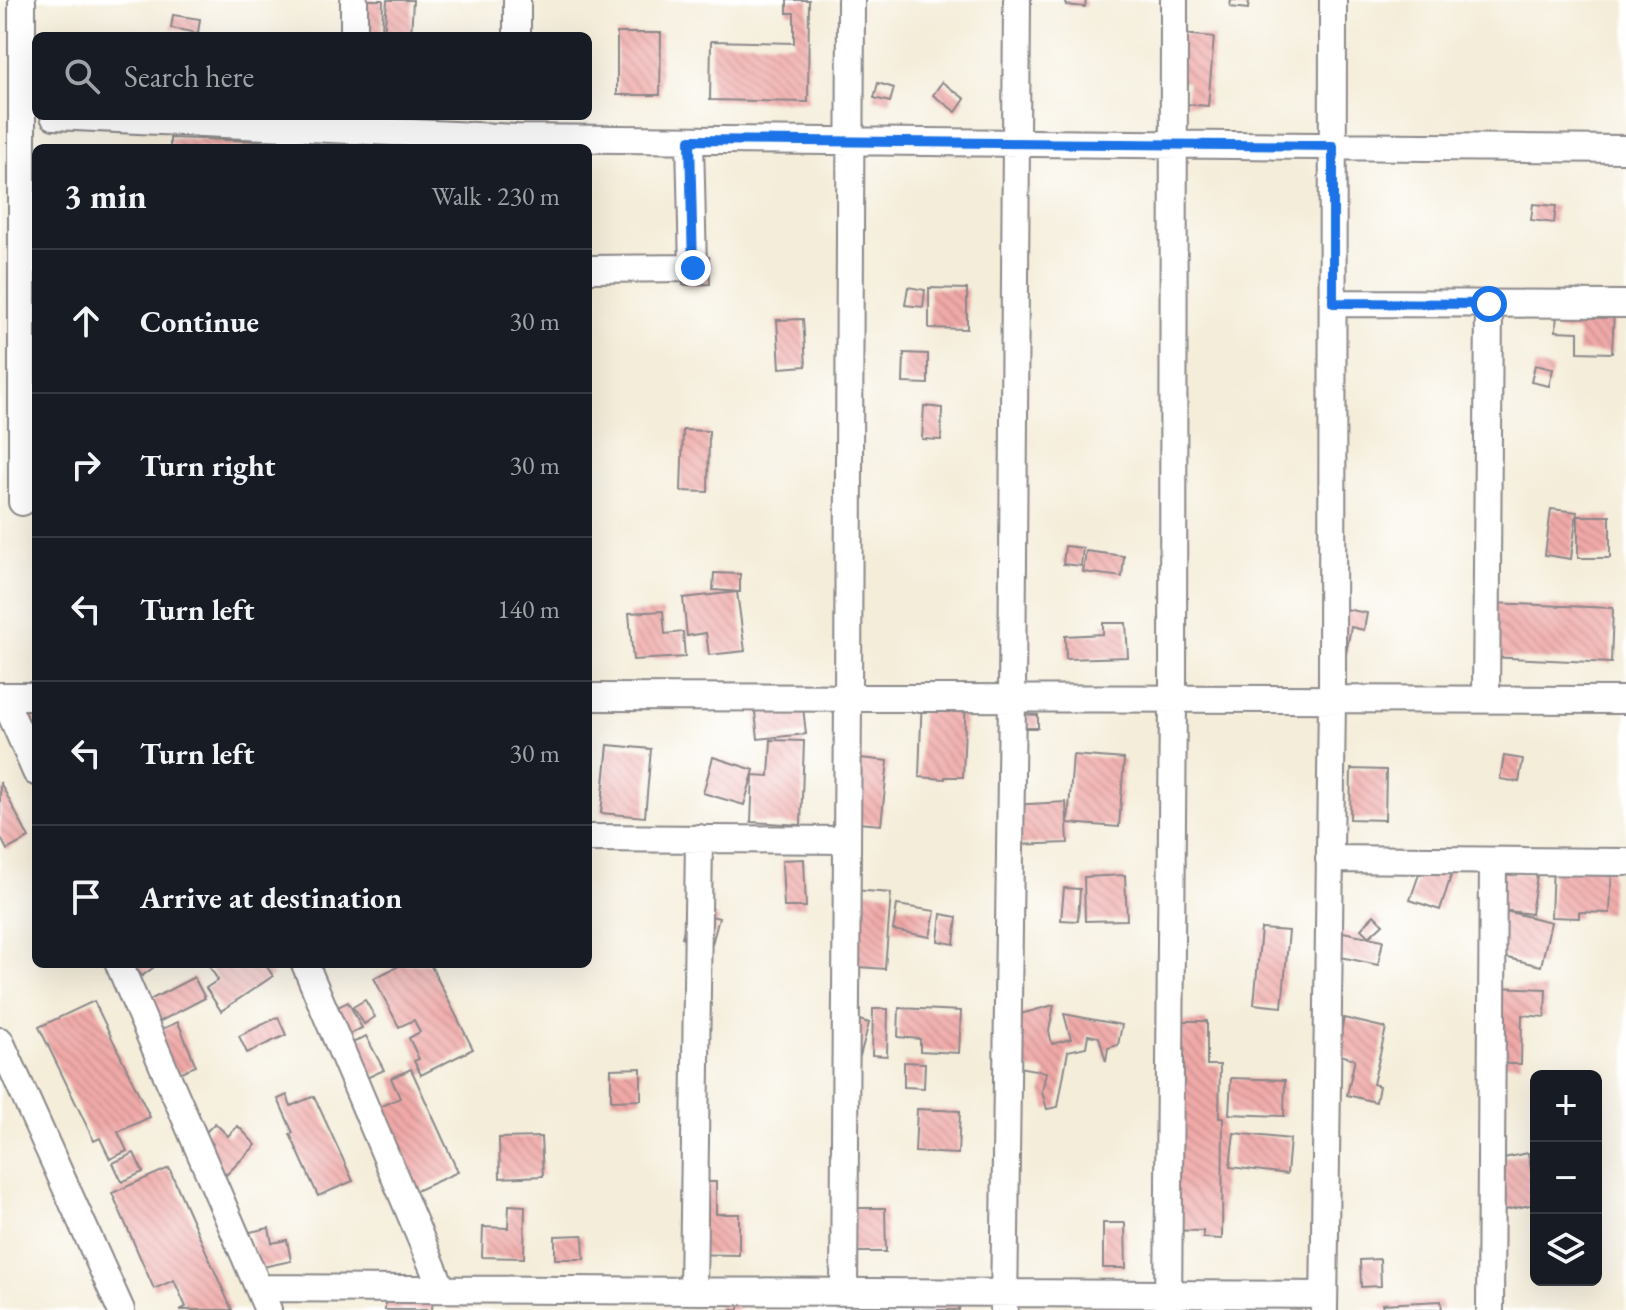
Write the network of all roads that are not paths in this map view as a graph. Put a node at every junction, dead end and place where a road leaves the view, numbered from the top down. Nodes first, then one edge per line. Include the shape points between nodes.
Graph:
1 (22, 0) edge
2 (354, 0) edge
3 (517, 0) edge
4 (851, 0) edge
5 (1017, 0) edge
6 (1174, 0) edge
7 (1333, 0) edge
8 (354, 32) edge
9 (517, 32) edge
10 (19, 114) edge
11 (133, 120) edge
12 (517, 127) edge
13 (352, 131) edge
14 (690, 140) junction
15 (850, 142) junction
16 (1016, 143) junction
17 (1173, 145) junction
18 (1333, 146) junction
19 (1626, 149) edge
20 (592, 269) edge
21 (29, 273) edge
22 (1333, 303) junction
23 (1489, 304) junction
24 (1626, 304) edge
25 (19, 502) edge
26 (2, 696) edge
27 (32, 696) edge
28 (592, 697) edge
29 (848, 698) junction
30 (1012, 698) junction
31 (1173, 699) junction
32 (1332, 699) junction
33 (1486, 699) junction
34 (1626, 700) edge
35 (32, 763) edge
36 (592, 838) edge
37 (699, 838) junction
38 (847, 840) junction
39 (1329, 859) junction
40 (1493, 861) junction
41 (1626, 862) edge
42 (121, 968) edge
43 (307, 968) edge
44 (0, 1041) edge
45 (442, 1289) junction
46 (693, 1291) junction
47 (844, 1291) junction
48 (263, 1299) edge
49 (1004, 1301) edge
50 (1168, 1302) edge
51 (1324, 1302) edge
52 (121, 1310) edge
53 (1490, 1310) edge

1 - 10 street
2 - 8 street
3 - 9 street
4 - 15 street
5 - 16 street
6 - 17 street
7 - 18 street
10 - 21 street
11 - 13 street
12 - 13 street
12 - 14 street
14 - 15 street
14 - 20 street via 693,268
15 - 16 street
15 - 29 street
16 - 17 street
16 - 30 street
17 - 18 street
17 - 31 street
18 - 19 street
18 - 22 street
21 - 25 street
22 - 23 street
22 - 32 street
23 - 24 street
23 - 33 street
26 - 27 street
26 - 35 street
28 - 29 street
29 - 30 street
29 - 38 street
30 - 31 street
30 - 49 street
31 - 32 street
31 - 50 street
32 - 33 street
32 - 39 street
33 - 34 street
36 - 37 street
37 - 38 street
37 - 46 street
38 - 47 street
39 - 40 street
39 - 51 street
40 - 41 street
40 - 53 street
42 - 48 street
43 - 45 street
44 - 52 street
45 - 46 street
45 - 48 street
46 - 47 street
47 - 49 street
49 - 50 street
50 - 51 street

